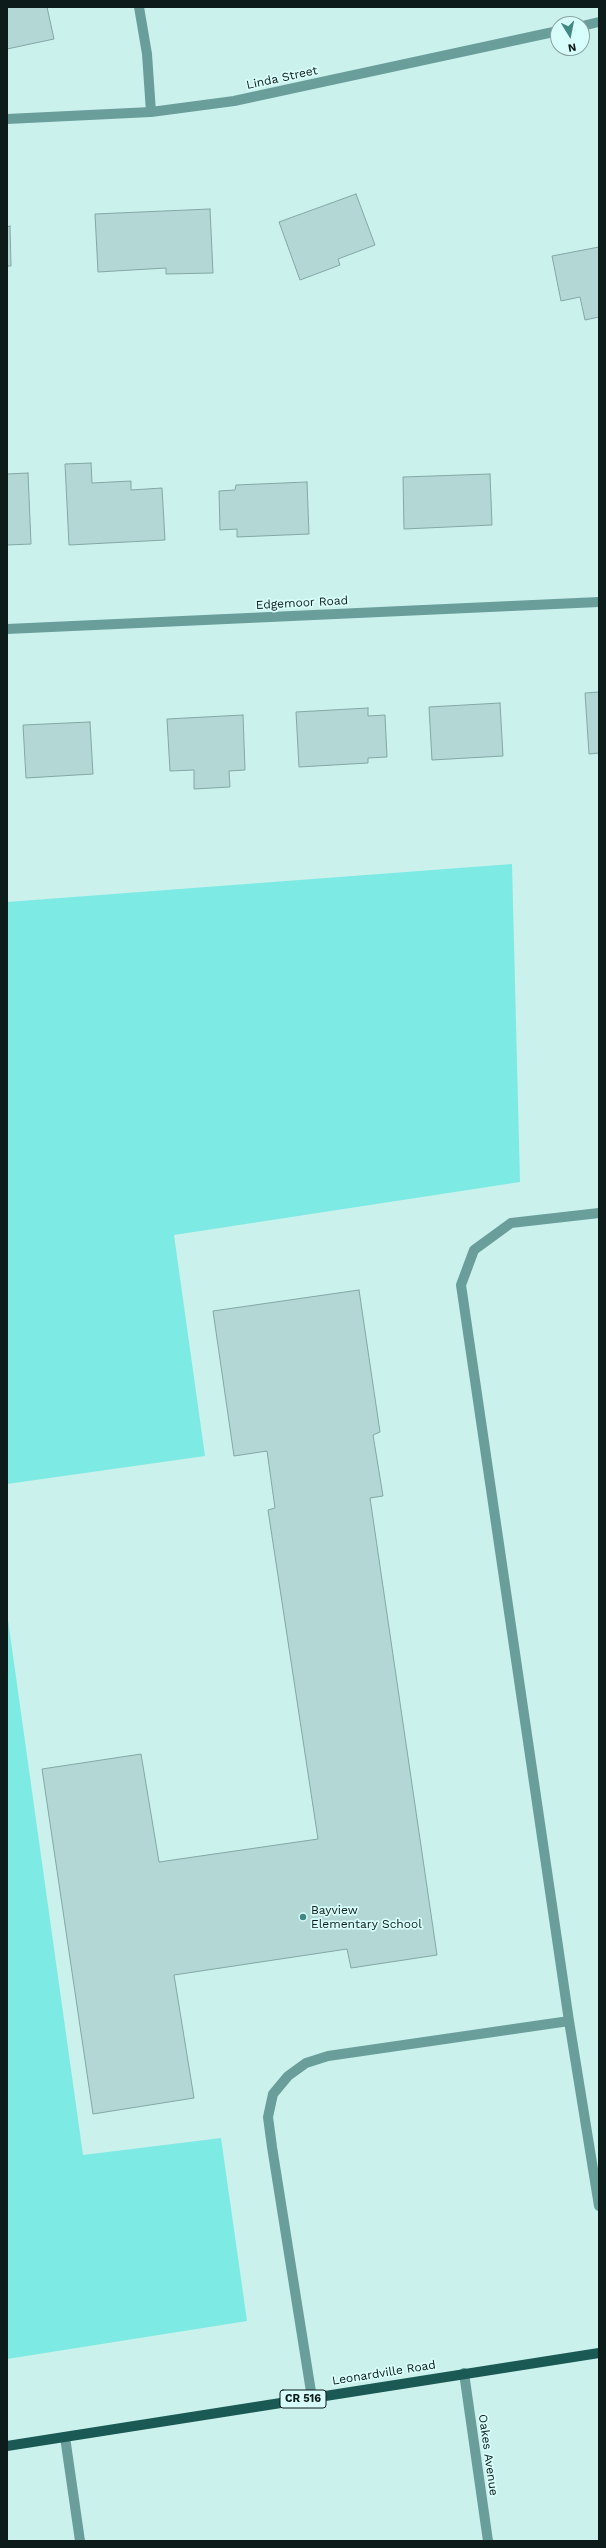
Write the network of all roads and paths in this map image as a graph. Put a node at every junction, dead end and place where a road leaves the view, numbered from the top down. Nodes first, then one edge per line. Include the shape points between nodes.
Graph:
1 (139, 7) edge
2 (550, 33) edge
3 (151, 112) junction
4 (7, 119) edge
5 (599, 602) edge
6 (7, 629) edge
7 (599, 1213) edge
8 (569, 2021) junction
9 (599, 2206) edge
10 (599, 2353) edge
11 (464, 2373) junction
12 (312, 2398) junction
13 (65, 2437) junction
14 (7, 2446) edge
15 (80, 2541) edge
16 (488, 2541) edge

1 - 3 street via 147,54
2 - 3 street, Linda Street via 234,101
3 - 4 street, Linda Street
5 - 6 street, Edgemoor Road
7 - 8 street via 511,1223 474,1250 461,1285
8 - 9 street
8 - 12 street via 328,2056 306,2064 288,2076 273,2094 268,2117 270,2140
10 - 11 main road, Leonardville Road / CR 516
11 - 12 main road, Leonardville Road / CR 516
11 - 16 street, Oakes Avenue
12 - 13 main road, Leonardville Road / CR 516
13 - 14 main road, Leonardville Road / CR 516
13 - 15 street

